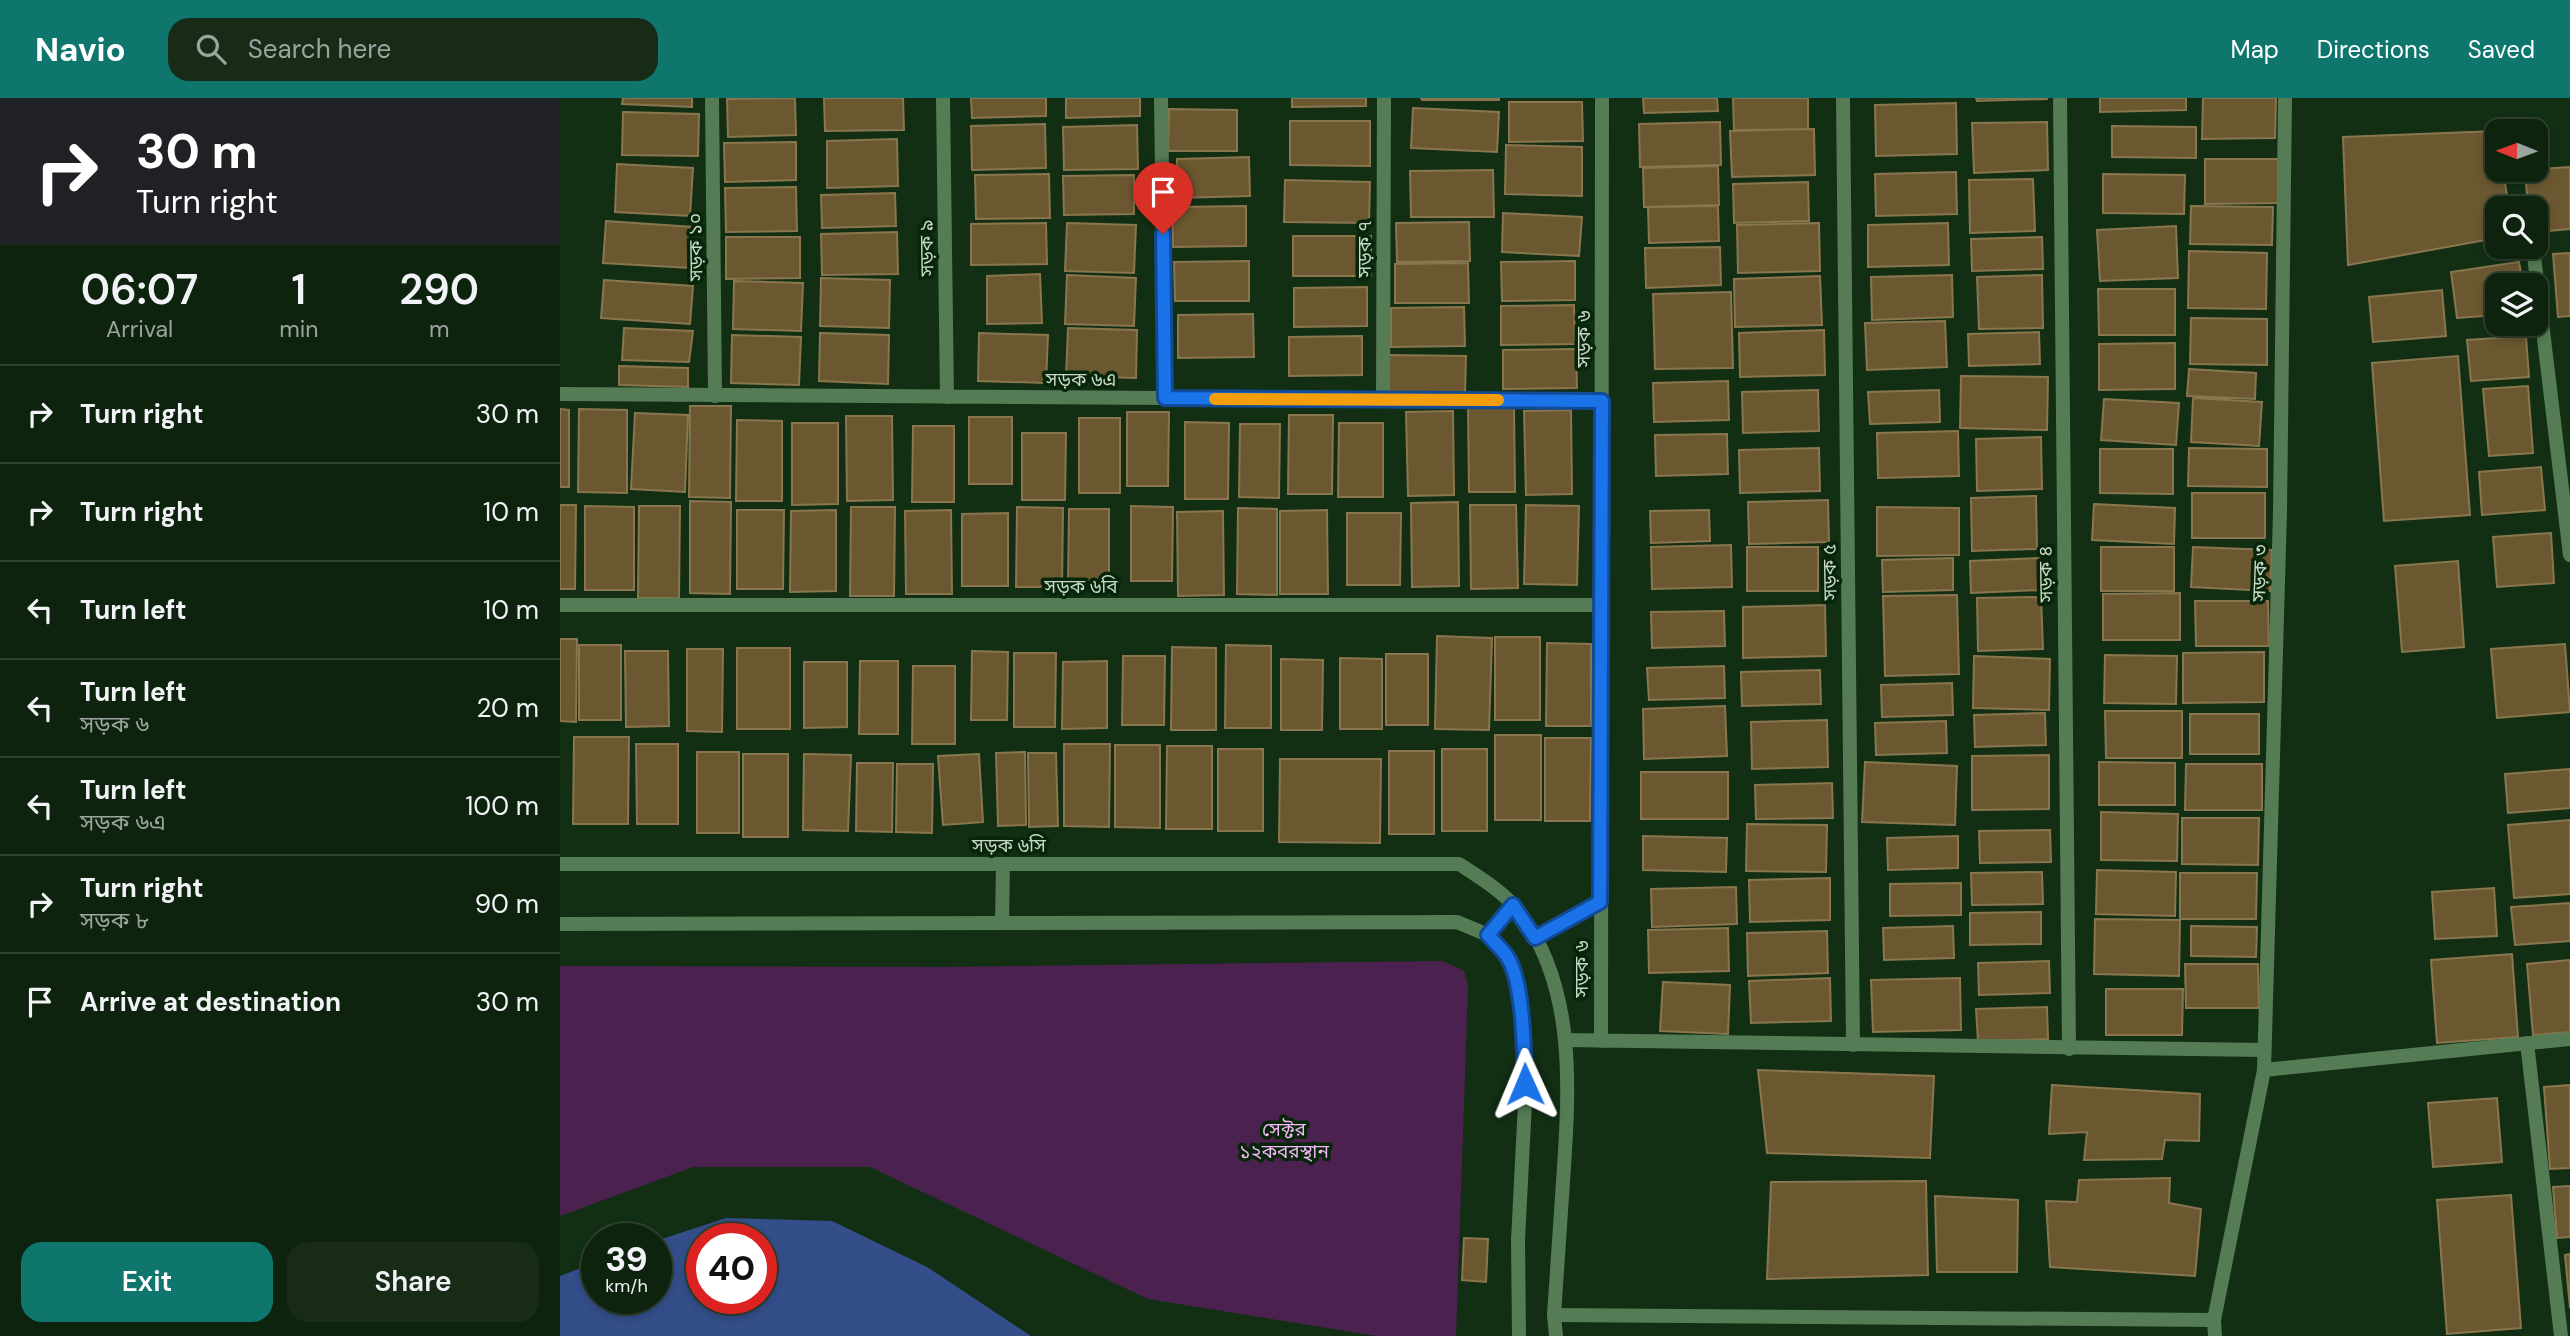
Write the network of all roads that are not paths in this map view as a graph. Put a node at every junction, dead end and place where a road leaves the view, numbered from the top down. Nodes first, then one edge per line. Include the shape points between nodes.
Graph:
1 (712, 98) edge
2 (943, 98) edge
3 (1161, 98) edge
4 (1384, 98) edge
5 (1602, 98) edge
6 (1843, 98) edge
7 (2060, 98) edge
8 (2285, 98) edge
9 (2534, 259) edge
10 (560, 394) edge
11 (715, 396) junction
12 (947, 397) junction
13 (1165, 398) junction
14 (1383, 400) junction
15 (1602, 401) junction
16 (2570, 555) edge
17 (560, 605) edge
18 (1603, 605) junction
19 (560, 864) edge
20 (1003, 864) junction
21 (1600, 902) junction
22 (1513, 905) junction
23 (1002, 923) junction
24 (560, 924) edge
25 (1488, 935) junction
26 (1535, 938) junction
27 (2570, 1039) edge
28 (1565, 1041) junction
29 (1601, 1041) junction
30 (2527, 1043) junction
31 (1853, 1045) junction
32 (2069, 1049) junction
33 (2264, 1050) junction
34 (2263, 1070) junction
35 (1554, 1315) junction
36 (2214, 1320) junction
37 (1519, 1336) edge
38 (1556, 1336) edge
39 (2215, 1336) edge
40 (2561, 1336) edge

1 - 11 street, সড়ক ১০
2 - 12 street, সড়ক ৯
3 - 13 street
4 - 14 street, সড়ক ৭
5 - 15 street, সড়ক ৬
6 - 31 street, সড়ক ৫
7 - 32 street, সড়ক ৪
8 - 33 street, সড়ক ৩ via 2280,512
9 - 16 street
10 - 11 street, সড়ক ৬এ
11 - 12 street, সড়ক ৬এ
12 - 13 street, সড়ক ৬এ
13 - 14 street, সড়ক ৬এ
14 - 15 street, সড়ক ৬এ
15 - 18 street, সড়ক ৬
17 - 18 street, সড়ক ৬বি
18 - 21 street, সড়ক ৬
19 - 20 street, সড়ক ৬সি
20 - 22 street, সড়ক ৬সি via 1459,864 1497,888
20 - 23 street
21 - 26 street
21 - 29 street, সড়ক ৬
22 - 25 street
22 - 26 street
23 - 24 street
23 - 25 street via 1457,922
25 - 37 street via 1508,957 1519,992 1524,1045
26 - 28 street via 1558,993
27 - 30 street
28 - 29 street
28 - 35 street via 1566,1126
29 - 31 street
30 - 34 street
30 - 40 street
31 - 32 street
32 - 33 street
33 - 34 street, সড়ক ৩
34 - 36 street, সড়ক ৩
35 - 36 street
35 - 38 street
36 - 39 street, সড়ক ৩

